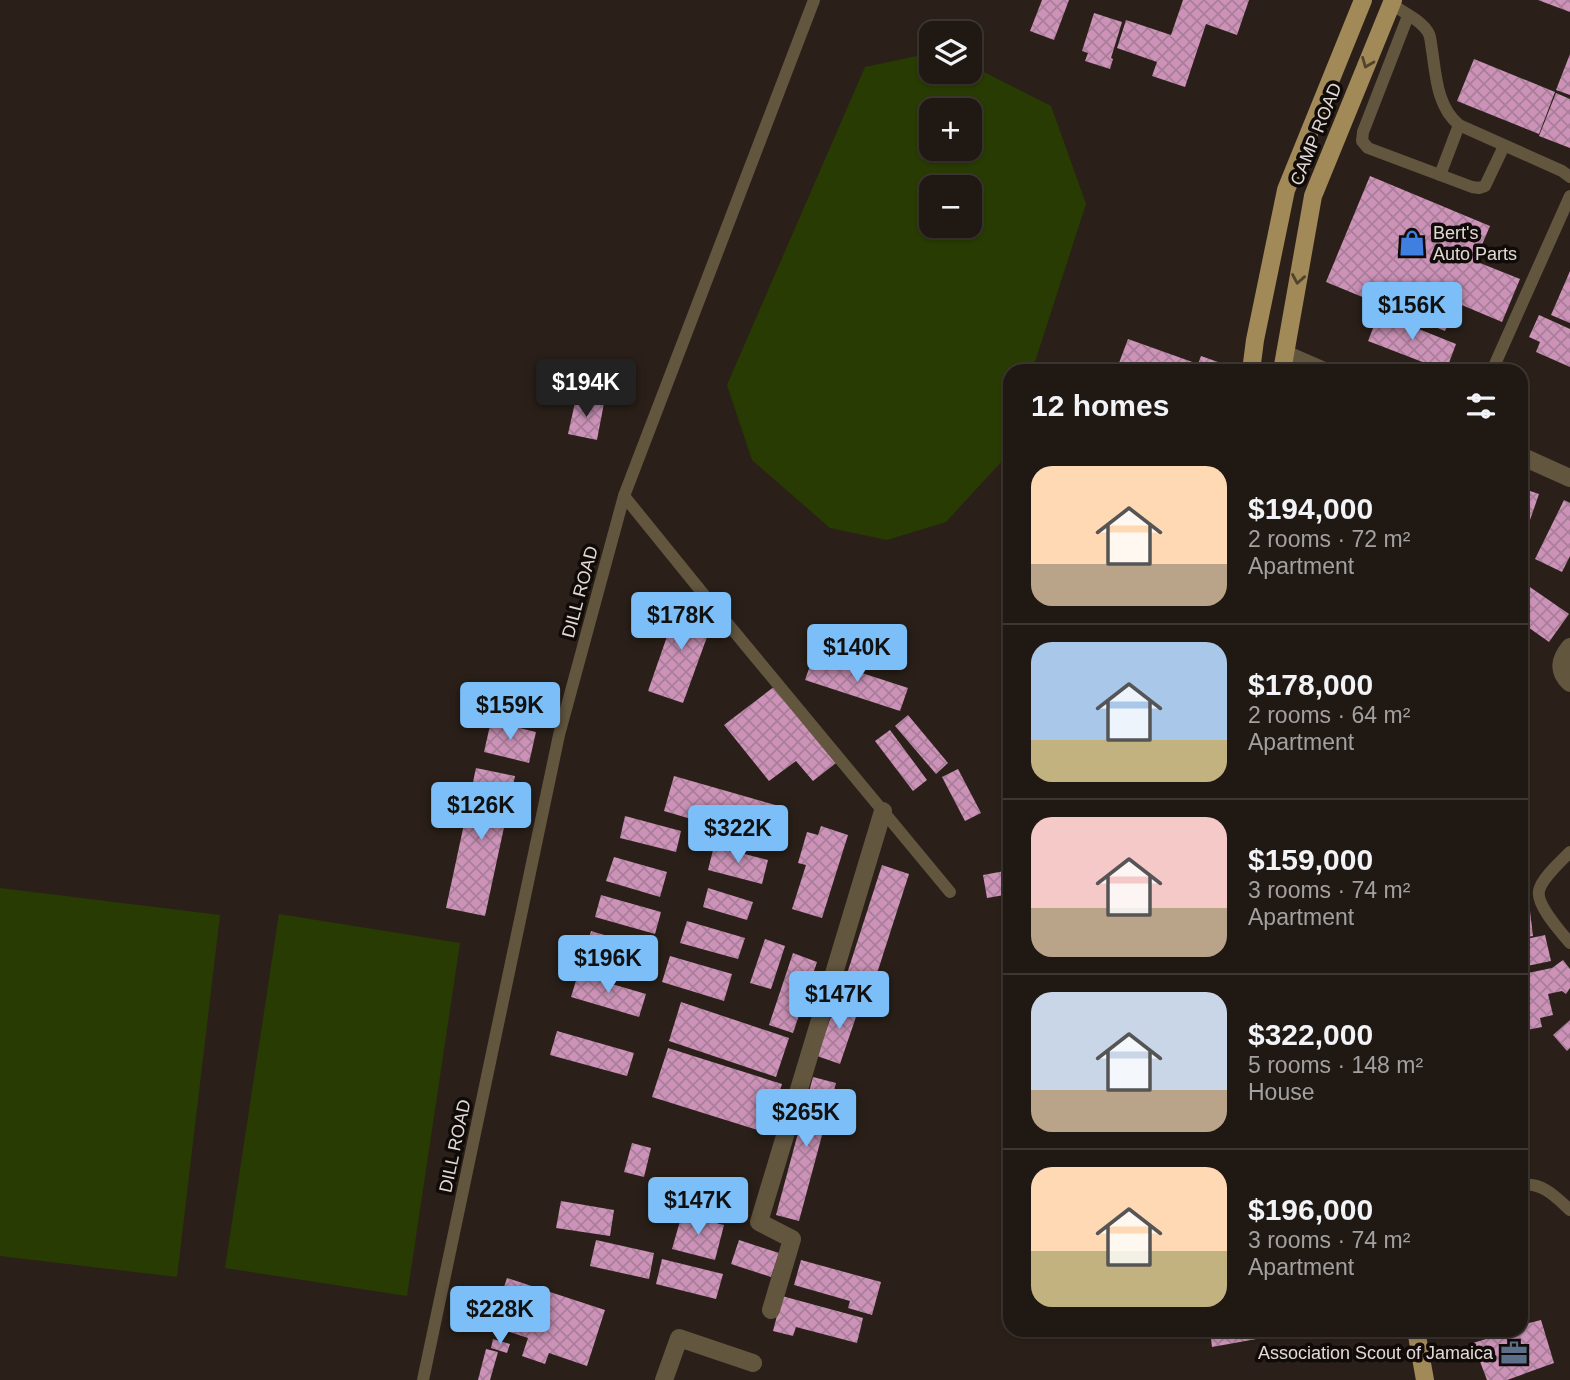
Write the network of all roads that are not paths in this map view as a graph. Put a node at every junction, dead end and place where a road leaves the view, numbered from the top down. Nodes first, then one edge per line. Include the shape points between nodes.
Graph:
1 (814, 0) edge
2 (1363, 0) edge
3 (1392, 2) edge
4 (1408, 16) junction
5 (1459, 125) junction
6 (1504, 146) junction
7 (1440, 175) junction
8 (1570, 177) edge
9 (1570, 197) edge
10 (1284, 362) edge
11 (1252, 364) edge
12 (1495, 364) dead end
13 (1528, 459) edge
14 (1570, 478) edge
15 (624, 496) junction
16 (1570, 647) edge
17 (1570, 683) edge
18 (883, 811) junction
19 (1570, 852) edge
20 (950, 892) dead end
21 (1569, 941) edge
22 (1528, 1184) edge
23 (1570, 1210) edge
24 (771, 1310) dead end
25 (1417, 1337) edge
26 (753, 1363) dead end
27 (423, 1380) edge
28 (664, 1380) edge
29 (1425, 1380) edge

1 - 15 lane, DILL ROAD
2 - 11 main road, CAMP ROAD via 1286,190
3 - 4 lane
3 -> 10 main road, CAMP ROAD via 1313,196
4 - 5 lane via 1429,34 1439,93 1446,111
4 - 7 lane via 1362,141 1368,148
5 - 6 lane
5 - 7 lane
6 - 7 lane via 1485,186 1472,187
6 - 8 lane
9 - 12 lane
13 - 14 street
15 - 18 lane
15 - 27 lane, DILL ROAD via 559,734
16 - 17 street via 1561,666
18 - 20 lane
18 - 24 street via 758,1222 792,1238
19 - 21 lane via 1539,889 1539,900
22 - 23 lane via 1547,1189
25 - 29 main road
26 - 28 street via 679,1338

